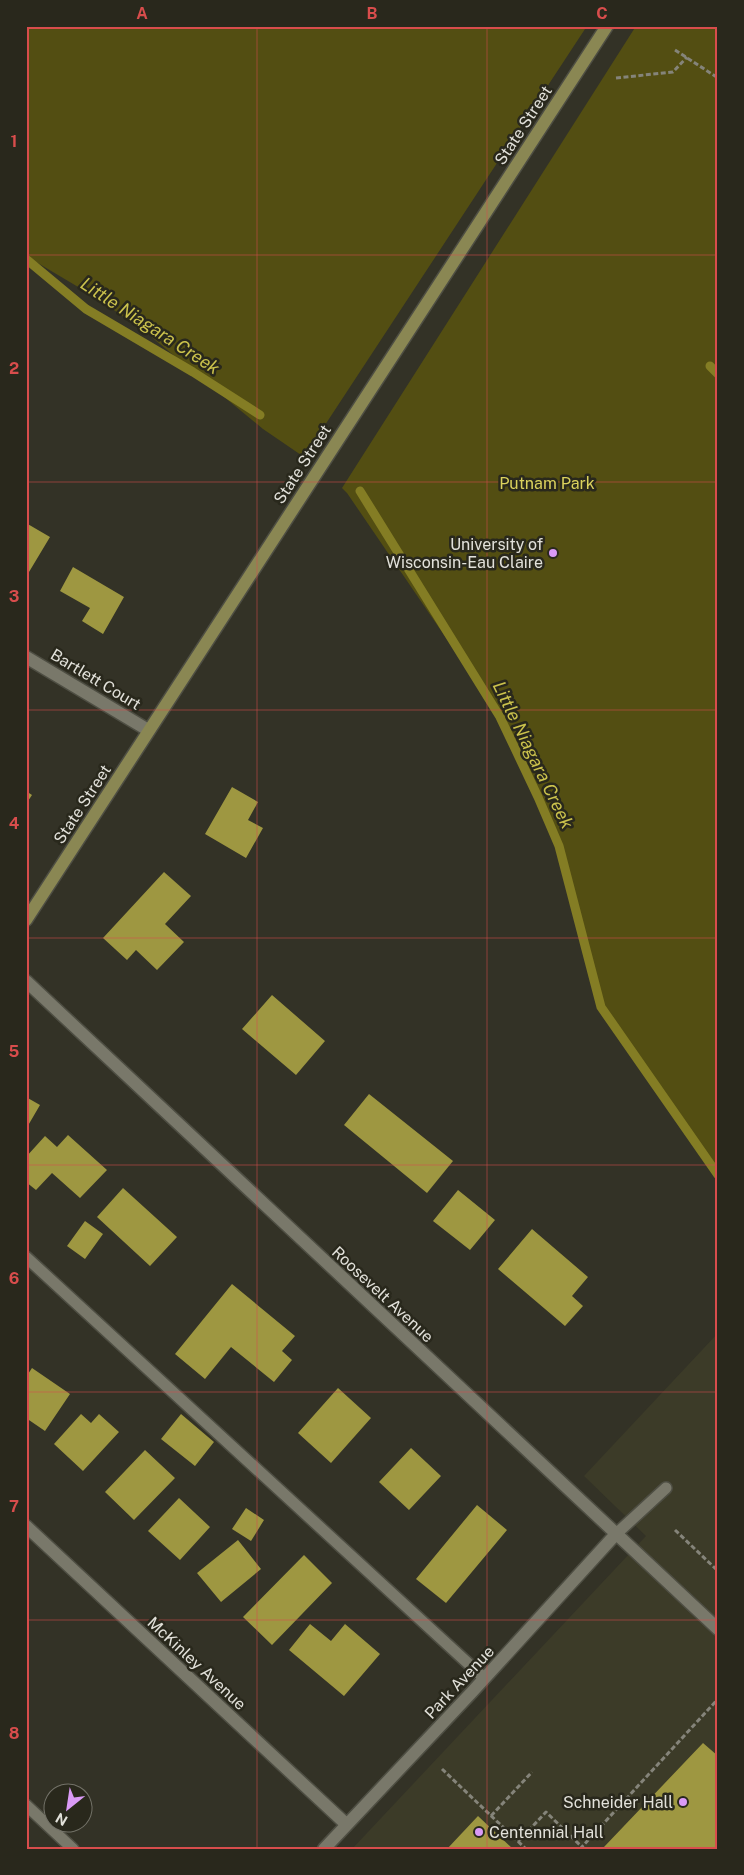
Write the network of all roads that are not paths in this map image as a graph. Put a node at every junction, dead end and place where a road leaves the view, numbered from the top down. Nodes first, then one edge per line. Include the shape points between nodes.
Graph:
1 (607, 26) edge
2 (26, 657) edge
3 (148, 730) junction
4 (26, 920) edge
5 (26, 981) edge
6 (26, 1257) edge
7 (666, 1488) dead end
8 (26, 1526) edge
9 (616, 1535) junction
10 (718, 1630) edge
11 (484, 1678) junction
12 (26, 1805) edge
13 (346, 1824) junction
14 (73, 1849) edge
15 (324, 1849) edge

1 - 3 main road, State Street
2 - 3 street, Bartlett Court
3 - 4 main road, State Street
5 - 9 street, Roosevelt Avenue
6 - 11 lane
7 - 9 lane
8 - 13 street, McKinley Avenue
9 - 10 street, Roosevelt Avenue
9 - 11 street, Park Avenue
11 - 13 street, Park Avenue
12 - 14 lane
13 - 15 street, Park Avenue

